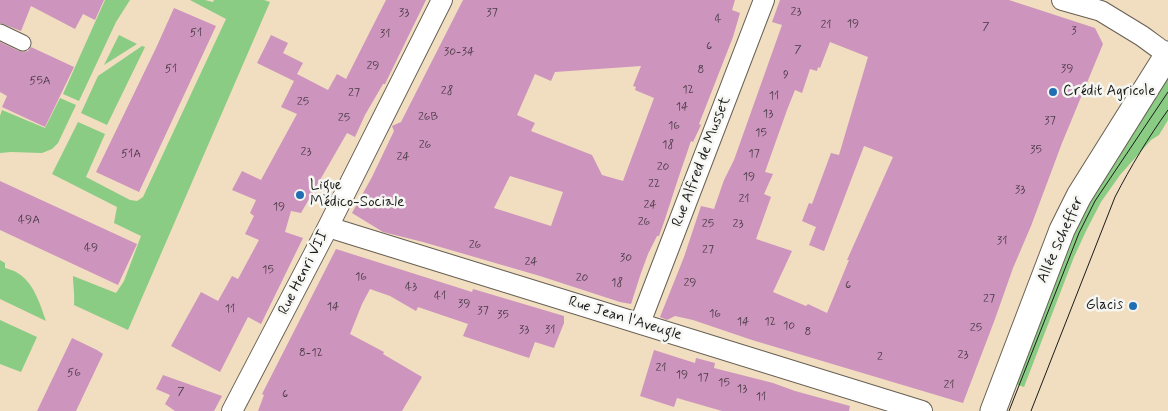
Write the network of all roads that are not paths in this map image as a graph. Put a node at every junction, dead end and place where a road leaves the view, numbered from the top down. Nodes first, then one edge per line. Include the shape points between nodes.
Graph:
1 (442, 0) edge
2 (764, 0) edge
3 (1062, 0) edge
4 (0, 32) edge
5 (23, 43) dead end
6 (1168, 54) edge
7 (328, 227) junction
8 (640, 324) junction
9 (232, 411) edge
10 (922, 411) edge
11 (993, 411) edge

1 - 7 street, Rue Henri VII
2 - 8 street, Rue Alfred de Musset
3 - 6 street via 1101,11
4 - 5 street
6 - 11 street, Allée Scheffer via 1079,196 1062,230
7 - 8 street, Rue Jean l'Aveugle
7 - 9 street, Rue Henri VII
8 - 10 street, Rue Jean l'Aveugle

